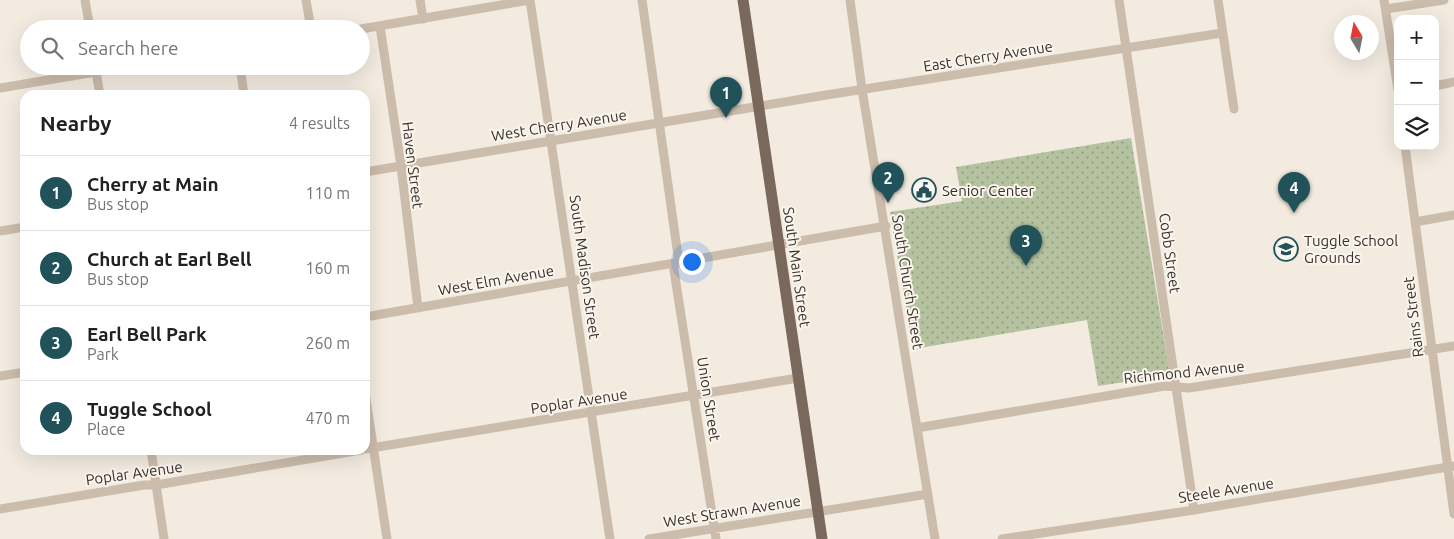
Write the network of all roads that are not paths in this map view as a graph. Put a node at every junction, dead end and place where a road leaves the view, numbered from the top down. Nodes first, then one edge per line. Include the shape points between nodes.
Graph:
1 (85, 0) edge
2 (306, 0) edge
3 (420, 0) edge
4 (530, 0) edge
5 (642, 0) edge
6 (743, 0) edge
7 (850, 0) edge
8 (1119, 0) edge
9 (1218, 0) edge
10 (1444, 0) edge
11 (1385, 5) edge
12 (423, 19) junction
13 (88, 20) edge
14 (309, 20) edge
15 (380, 26) junction
16 (370, 28) edge
17 (1222, 33) junction
18 (1126, 48) junction
19 (1394, 64) edge
20 (66, 75) edge
21 (97, 75) edge
22 (241, 75) edge
23 (1454, 82) edge
24 (1439, 85) edge
25 (0, 88) edge
26 (862, 89) junction
27 (99, 90) edge
28 (243, 90) edge
29 (758, 107) junction
30 (1234, 109) dead end
31 (660, 123) junction
32 (552, 140) junction
33 (1406, 150) edge
34 (401, 166) junction
35 (370, 171) edge
36 (1454, 215) edge
37 (1415, 222) junction
38 (886, 226) junction
39 (20, 228) edge
40 (0, 231) edge
41 (779, 244) junction
42 (676, 263) junction
43 (573, 280) junction
44 (418, 308) junction
45 (370, 316) edge
46 (1454, 346) edge
47 (1431, 350) junction
48 (20, 373) edge
49 (0, 376) edge
50 (798, 378) junction
51 (1176, 387) junction
52 (694, 396) junction
53 (592, 413) junction
54 (917, 428) junction
55 (370, 449) edge
56 (370, 454) edge
57 (152, 455) edge
58 (332, 455) edge
59 (1450, 466) edge
60 (156, 485) junction
61 (928, 494) junction
62 (0, 508) edge
63 (1194, 510) junction
64 (818, 511) junction
65 (1454, 514) edge
66 (715, 528) junction
67 (164, 539) edge
68 (387, 539) edge
69 (610, 539) edge
70 (650, 539) edge
71 (716, 539) edge
72 (822, 539) edge
73 (935, 539) edge
74 (1002, 539) edge

1 - 13 street
2 - 14 street
3 - 12 street
4 - 12 street
4 - 32 street, South Madison Street
5 - 31 street, Union Street
6 - 29 main road, South Main Street
7 - 26 street, South Church Street
8 - 18 street, Cobb Street
9 - 17 street
10 - 11 street
11 - 19 street
12 - 15 street
15 - 16 street
15 - 34 street, Haven Street
17 - 18 street, East Cherry Avenue
17 - 30 street
18 - 26 street, East Cherry Avenue
18 - 51 street, Cobb Street
20 - 25 street
21 - 27 street
22 - 28 street
23 - 24 street
26 - 29 street, East Cherry Avenue
26 - 38 street, South Church Street
29 - 31 street, West Cherry Avenue
29 - 41 main road, South Main Street
31 - 32 street, West Cherry Avenue
31 - 42 street, Union Street
32 - 34 street, West Cherry Avenue
32 - 43 street, South Madison Street
33 - 37 street, Rains Street
34 - 35 street, West Cherry Avenue
34 - 44 street, Haven Street
36 - 37 street
37 - 47 street, Rains Street
38 - 41 street, West Elm Avenue
38 - 54 street, South Church Street
39 - 40 street
41 - 42 street, West Elm Avenue
41 - 50 main road, South Main Street
42 - 43 street, West Elm Avenue
42 - 52 street, Union Street
43 - 44 street, West Elm Avenue
43 - 53 street, South Madison Street
44 - 45 street, West Elm Avenue
46 - 47 street, Richmond Avenue
47 - 51 street, Richmond Avenue via 1189,388
47 - 59 street, Rains Street
48 - 49 street
50 - 52 street, Poplar Avenue
50 - 64 main road, South Main Street
51 - 54 street, Richmond Avenue via 1106,395
51 - 63 street, Cobb Street
52 - 53 street, Poplar Avenue
52 - 66 street, Union Street
53 - 55 street, Poplar Avenue
53 - 69 street, South Madison Street
54 - 61 street, South Church Street
56 - 68 street
57 - 60 street
58 - 60 street, Poplar Avenue
59 - 63 street, Steele Avenue
59 - 65 street, Rains Street
60 - 62 street, Poplar Avenue
60 - 67 street
61 - 64 street, West Strawn Avenue
61 - 73 street, South Church Street
63 - 74 street, Steele Avenue
64 - 66 street, West Strawn Avenue
64 - 72 main road, South Main Street
66 - 70 street, West Strawn Avenue
66 - 71 street, Union Street

